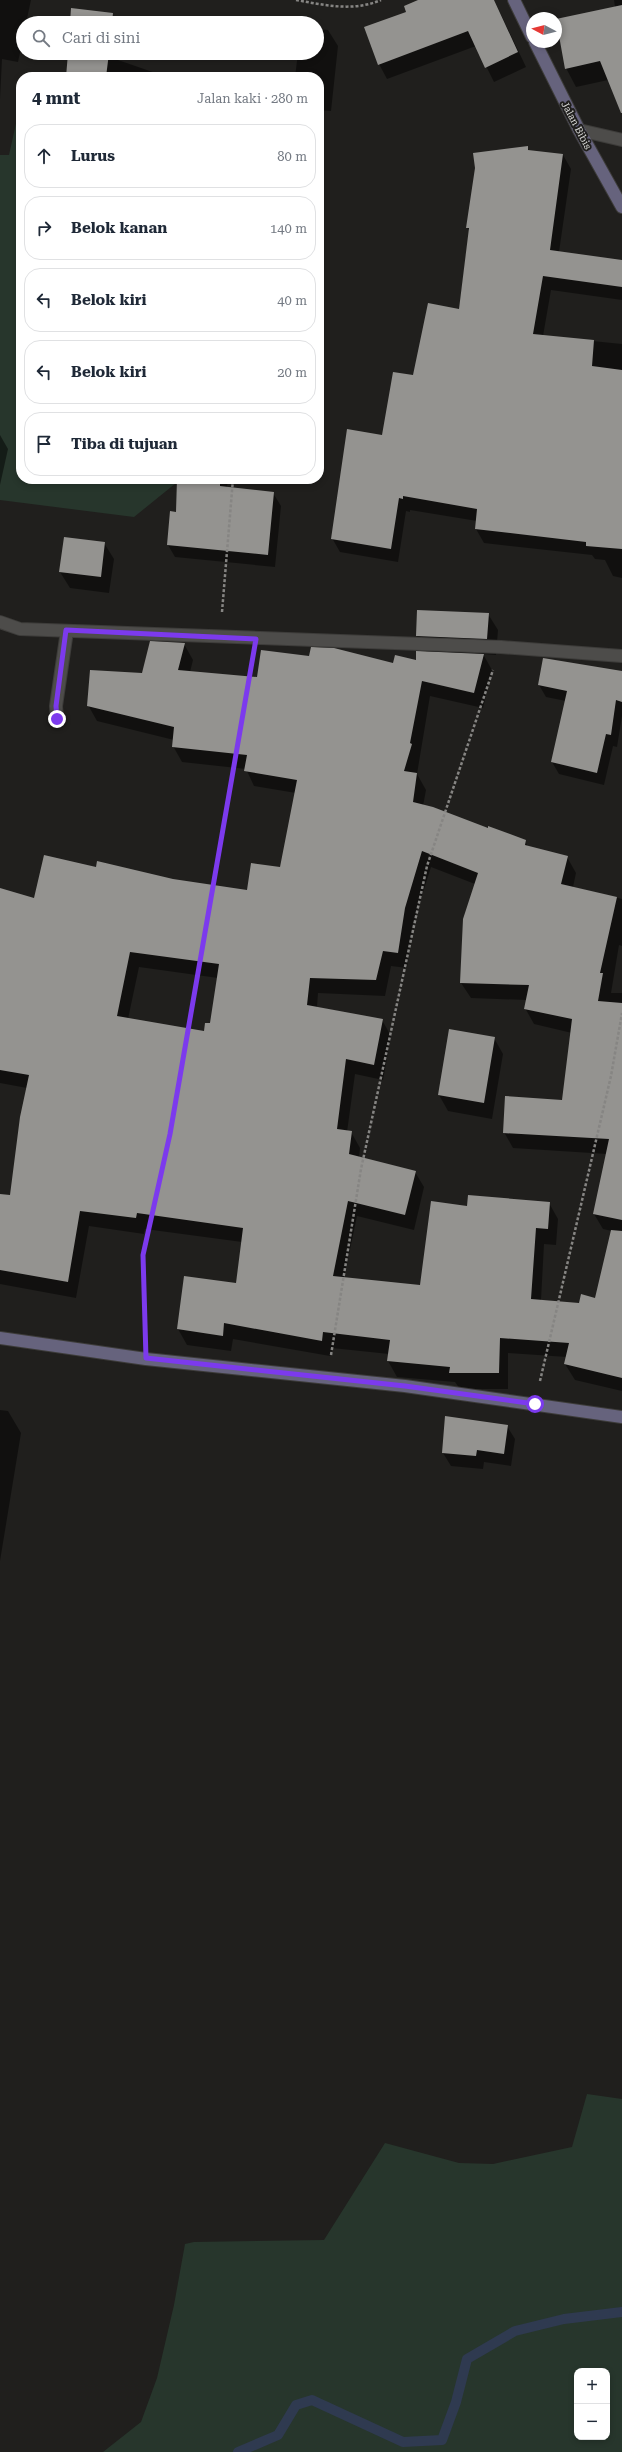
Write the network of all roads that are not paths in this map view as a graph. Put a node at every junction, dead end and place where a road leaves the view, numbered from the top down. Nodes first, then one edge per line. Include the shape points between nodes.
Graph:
1 (514, 0) edge
2 (526, 24) edge
3 (538, 48) edge
4 (579, 130) junction
5 (622, 140) edge
6 (622, 207) edge
7 (0, 622) edge
8 (66, 630) junction
9 (622, 656) edge
10 (57, 719) dead end
11 (0, 1338) edge
12 (622, 1417) edge

1 - 2 street
3 - 4 street, Jalan Bibis
4 - 5 street
4 - 6 street, Jalan Bibis
7 - 8 street via 20,629
8 - 9 street via 501,647
8 - 10 street via 56,706
11 - 12 street via 146,1358 405,1386

